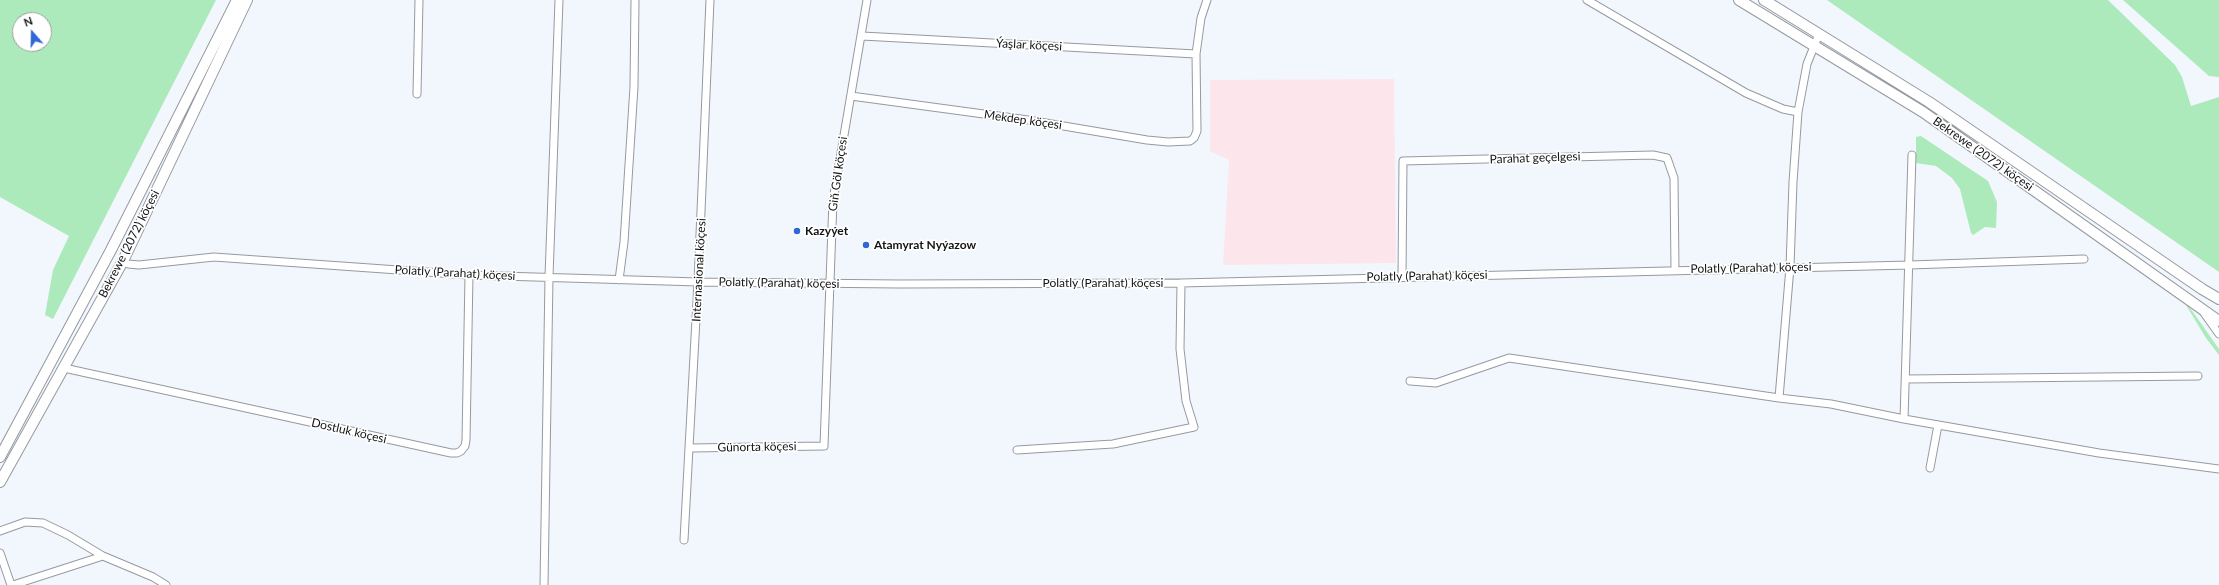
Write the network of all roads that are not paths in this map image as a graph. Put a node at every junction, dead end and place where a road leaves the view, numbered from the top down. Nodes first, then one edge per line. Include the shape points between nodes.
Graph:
1 (237, 0) edge
2 (247, 0) edge
3 (419, 0) edge
4 (559, 0) edge
5 (635, 0) edge
6 (710, 0) edge
7 (867, 0) edge
8 (1206, 0) edge
9 (1587, 0) edge
10 (1739, 0) edge
11 (1764, 0) edge
12 (1819, 34) junction
13 (862, 36) junction
14 (1813, 45) junction
15 (1196, 54) junction
16 (417, 94) dead end
17 (851, 96) junction
18 (1798, 112) junction
19 (1912, 155) dead end
20 (2084, 259) dead end
21 (123, 261) junction
22 (1910, 265) junction
23 (1790, 267) junction
24 (1676, 270) junction
25 (469, 275) junction
26 (549, 277) junction
27 (1402, 277) junction
28 (619, 280) junction
29 (698, 282) junction
30 (1180, 283) junction
31 (829, 284) junction
32 (2219, 299) edge
33 (2199, 306) junction
34 (2219, 320) edge
35 (2219, 334) edge
36 (64, 368) junction
37 (2198, 376) dead end
38 (1906, 379) junction
39 (1410, 381) dead end
40 (1779, 398) junction
41 (1904, 419) junction
42 (1938, 425) junction
43 (824, 446) joint
44 (690, 448) junction
45 (1017, 450) dead end
46 (0, 457) edge
47 (1930, 468) dead end
48 (2219, 469) edge
49 (0, 482) edge
50 (0, 531) edge
51 (684, 540) dead end
52 (0, 554) edge
53 (103, 556) junction
54 (12, 585) edge
55 (166, 585) edge
56 (544, 585) edge

1 - 46 main road, Bekrewe (2072) köçesi via 111,250
2 - 21 main road, Bekrewe (2072) köçesi
3 - 16 street
4 - 26 street
5 - 28 street via 634,87 624,242
6 - 29 street, Internasional köçesi
7 - 13 street, Giň Göl köçesi
8 - 15 street
9 - 18 street via 1746,93 1783,109
10 - 14 main road, Bekrewe (2072) köçesi
11 - 12 main road, Bekrewe (2072) köçesi
12 - 14 street
12 - 32 main road, Bekrewe (2072) köçesi via 1929,102
13 - 15 street, Ýaşlar köçesi
13 - 17 street, Giň Göl köçesi
14 - 18 street
14 - 33 main road, Bekrewe (2072) köçesi via 1923,112
15 - 17 street, Mekdep köçesi via 1197,131 1194,138 1183,142
17 - 31 street, Giň Göl köçesi via 833,200
18 - 23 street
19 - 22 street
20 - 22 street, Polatly (Parahat) köçesi
21 - 25 street, Polatly (Parahat) köçesi via 139,265 214,257
21 - 36 main road, Bekrewe (2072) köçesi
22 - 23 street, Polatly (Parahat) köçesi
22 - 38 street
23 - 24 street, Polatly (Parahat) köçesi
23 - 40 street
24 - 27 street, Polatly (Parahat) köçesi
24 - 27 street, Parahat geçelgesi via 1674,178 1667,158 1653,155 1403,161
25 - 26 street, Polatly (Parahat) köçesi
25 - 36 street, Dostluk köçesi via 466,440 465,446 457,453 451,454
26 - 28 street, Polatly (Parahat) köçesi
26 - 56 street
27 - 30 street, Polatly (Parahat) köçesi
28 - 29 street, Polatly (Parahat) köçesi
29 - 31 street, Polatly (Parahat) köçesi
29 - 44 street, Internasional köçesi
30 - 31 street, Polatly (Parahat) köçesi
30 - 45 street via 1180,350 1186,401 1194,427 1113,444
31 - 43 street, Giň Göl köçesi
33 - 34 main road, Bekrewe (2072) köçesi
33 - 35 street
36 - 49 main road, Bekrewe (2072) köçesi
37 - 38 street
38 - 41 street
39 - 40 street via 1436,383 1509,358
40 - 41 street via 1831,404
41 - 42 street
42 - 47 street
42 - 48 street via 2099,453
43 - 44 street, Günorta köçesi
44 - 51 street, Internasional köçesi
50 - 53 street via 25,522 43,522
52 - 54 street
53 - 54 street
53 - 55 street

